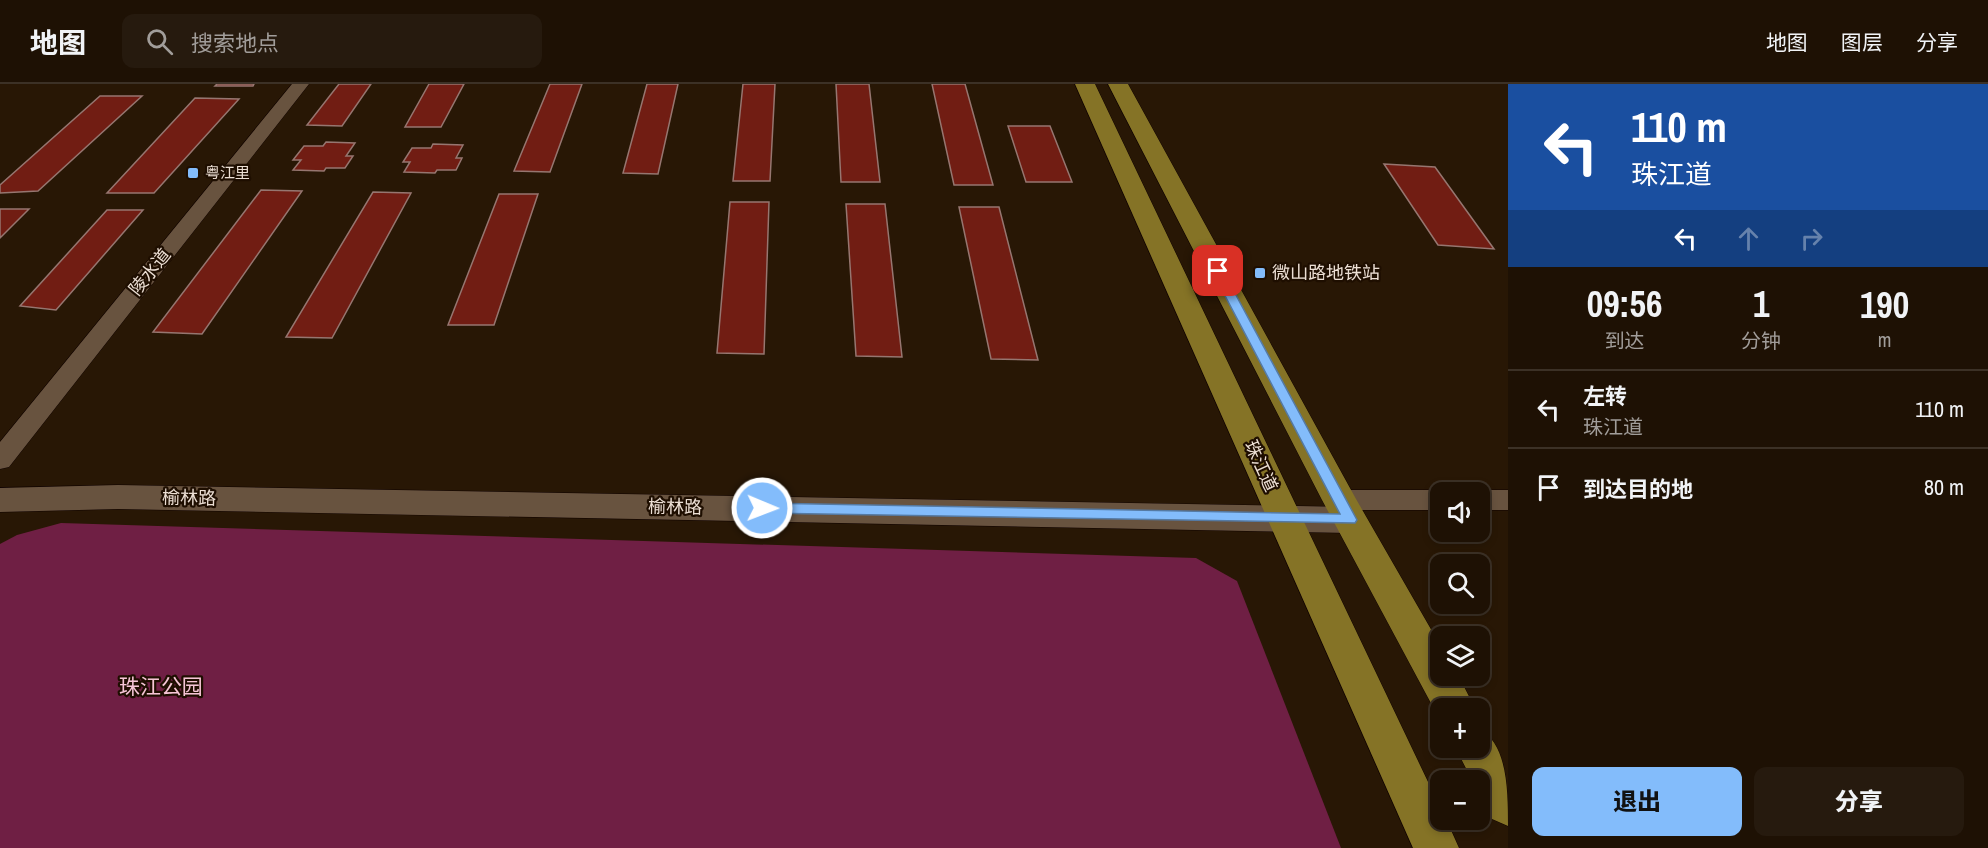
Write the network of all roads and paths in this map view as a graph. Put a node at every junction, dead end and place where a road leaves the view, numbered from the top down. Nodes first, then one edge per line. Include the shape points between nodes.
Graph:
1 (288, 84) edge
2 (301, 84) edge
3 (1085, 84) edge
4 (1118, 84) edge
5 (0, 439) edge
6 (0, 460) edge
7 (0, 487) edge
8 (0, 500) edge
9 (1490, 500) edge
10 (1508, 500) edge
11 (1430, 501) edge
12 (1282, 509) junction
13 (1345, 510) junction
14 (1449, 698) edge
15 (1482, 758) edge
16 (1508, 806) edge
17 (1436, 848) edge

1 - 5 street, 陵水道
2 - 6 street, 陵水道
3 - 12 main road, 珠江道
4 - 13 main road
7 - 12 street, 榆林路
8 - 12 street, 榆林路 via 118,497
9 - 10 street
11 - 13 street
12 - 13 street, 榆林路
12 - 17 main road, 珠江道
13 - 14 main road
15 - 16 main road

